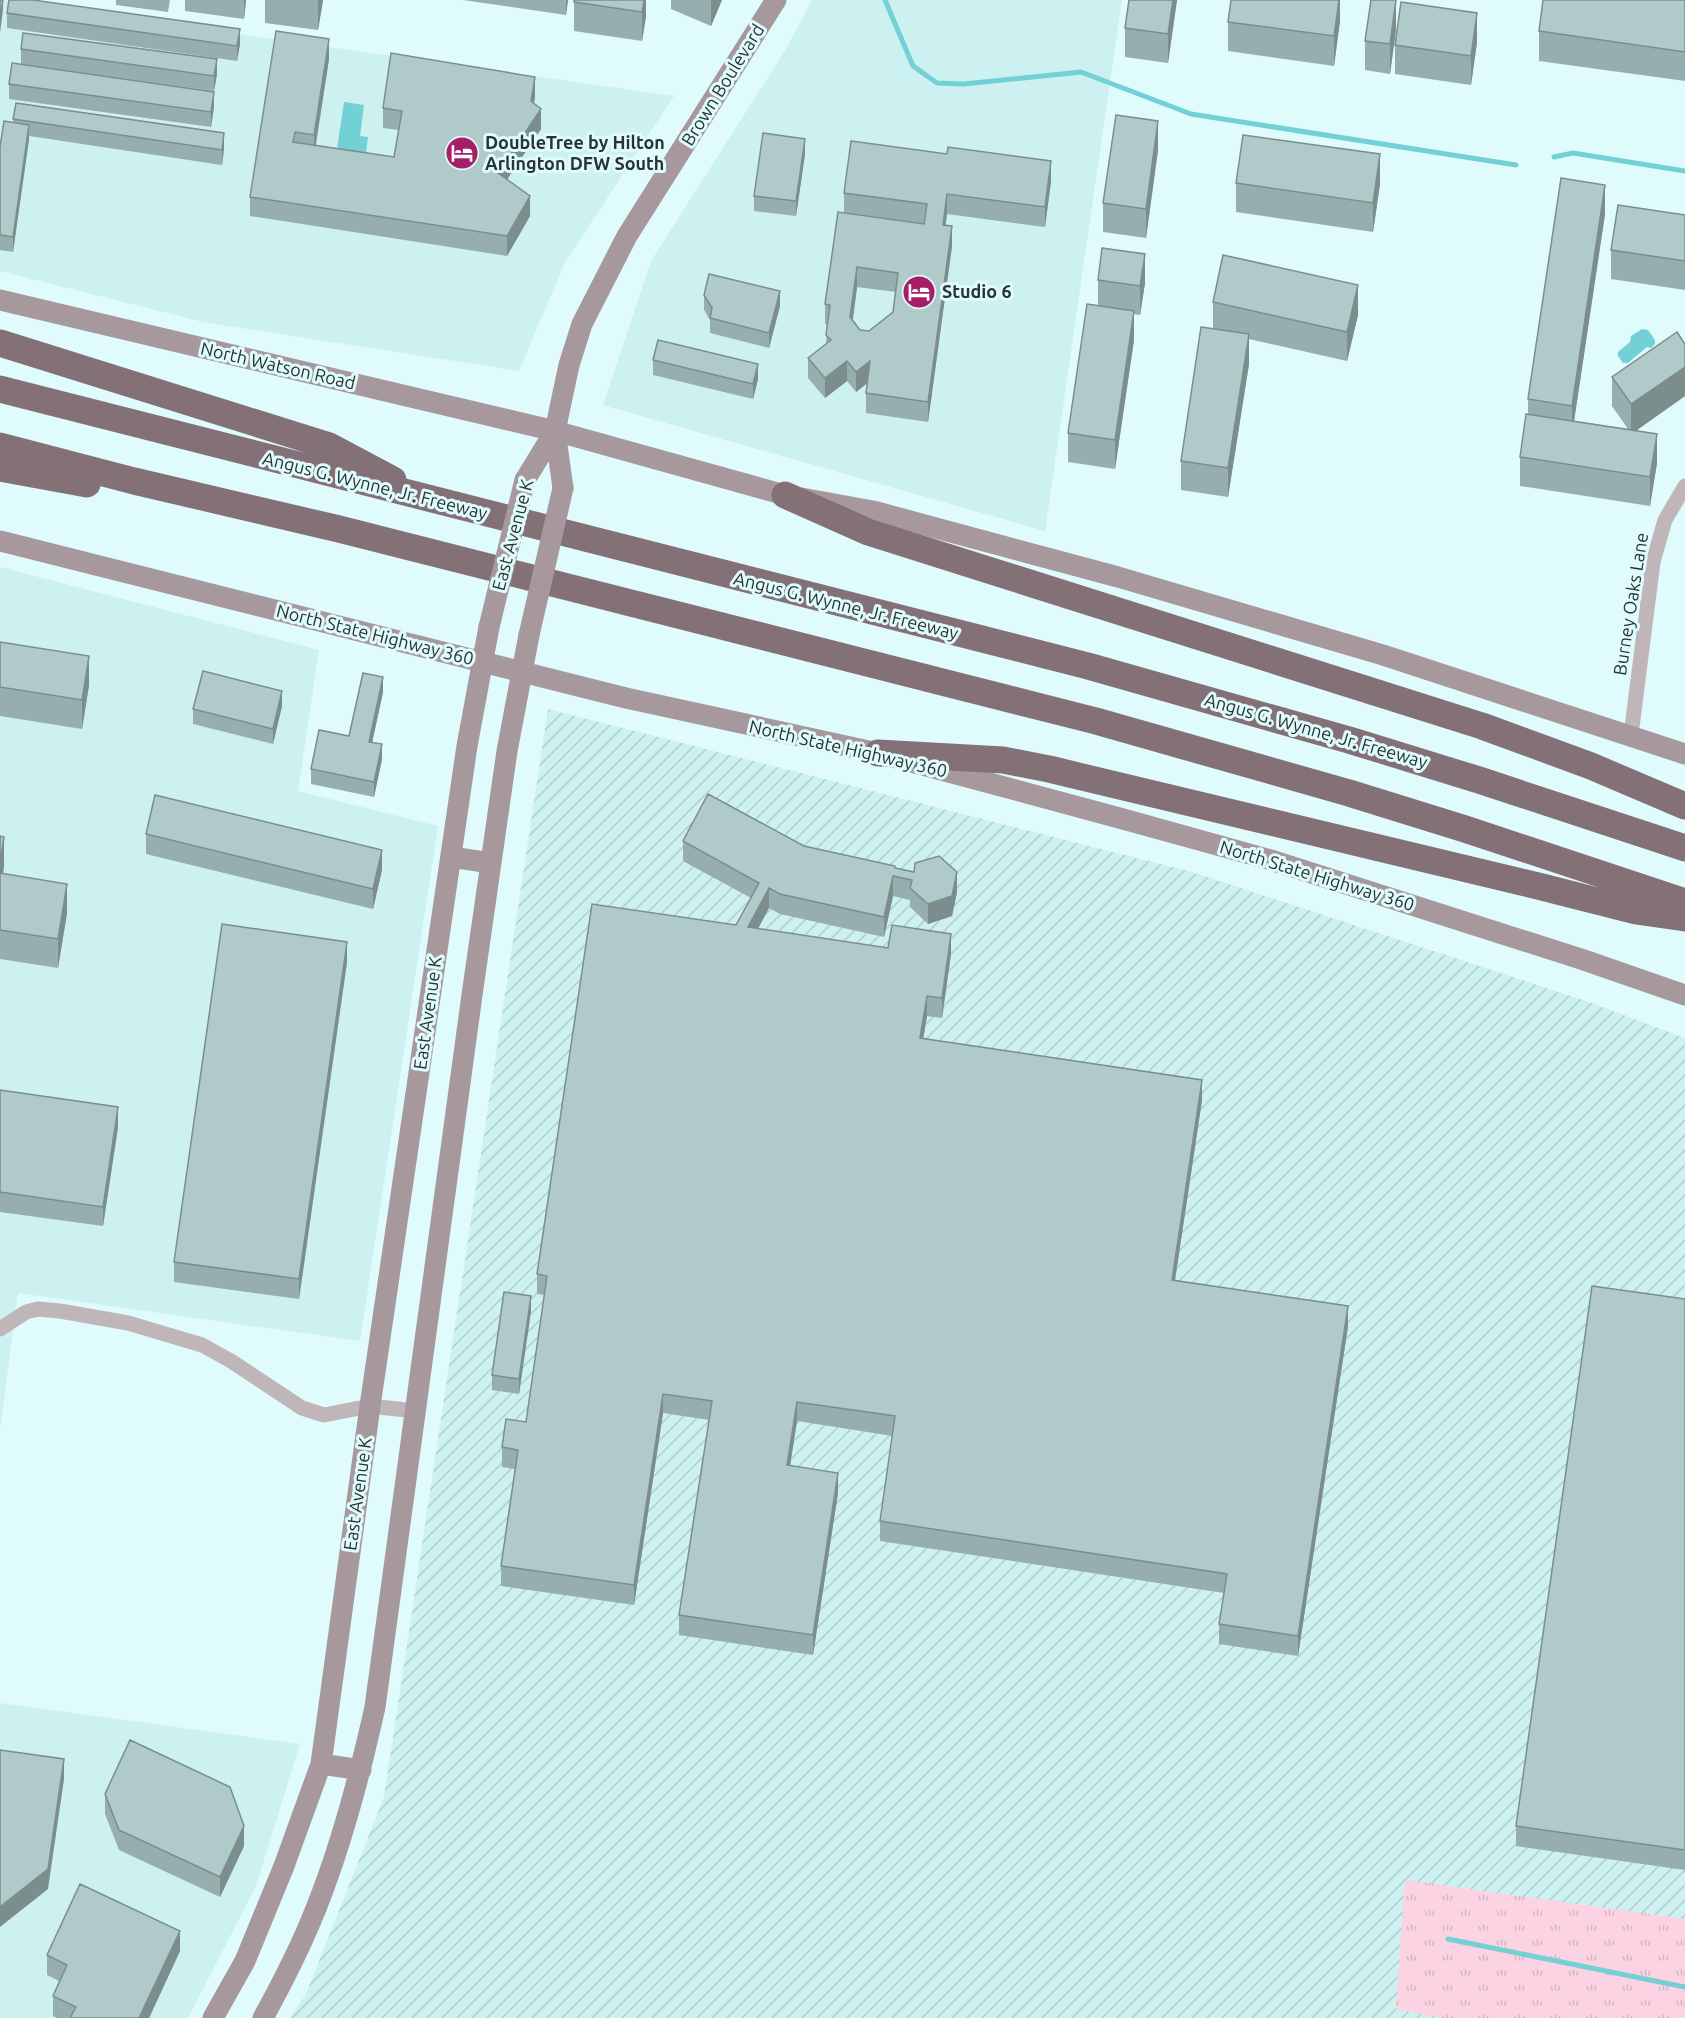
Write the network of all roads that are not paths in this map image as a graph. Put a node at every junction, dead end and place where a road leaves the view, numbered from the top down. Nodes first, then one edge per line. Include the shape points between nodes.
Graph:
1 (776, 0) edge
2 (0, 300) edge
3 (0, 343) edge
4 (0, 389) edge
5 (555, 431) junction
6 (0, 446) edge
7 (0, 468) edge
8 (134, 481) junction
9 (1685, 486) edge
10 (785, 495) junction
11 (431, 501) junction
12 (0, 541) edge
13 (482, 662) junction
14 (522, 672) junction
15 (1631, 735) junction
16 (878, 753) junction
17 (1685, 754) edge
18 (1685, 806) edge
19 (1685, 848) edge
20 (451, 857) junction
21 (491, 863) junction
22 (1685, 903) edge
23 (1685, 918) edge
24 (1685, 995) edge
25 (0, 1329) edge
26 (370, 1406) junction
27 (415, 1411) junction
28 (321, 1764) junction
29 (361, 1770) junction
30 (213, 2018) edge
31 (263, 2018) edge

1 - 5 street, Brown Boulevard via 614,258 582,324
2 - 5 street, North Watson Road
3 - 11 highway via 329,446
4 - 11 highway, Angus G. Wynne, Jr. Freeway
5 - 10 street
5 - 13 street, East Avenue K, bridge via 525,480
5 - 14 street, East Avenue K, bridge via 563,488
6 - 8 highway
7 - 8 highway via 105,487
8 - 22 highway via 339,529 1096,721 1466,829
9 - 15 street, Burney Oaks Lane via 1665,519 1653,562
10 - 15 street via 873,511 1118,577
10 - 18 highway via 868,532 1482,726 1592,766
11 - 19 highway, Angus G. Wynne, Jr. Freeway via 1215,701 1479,780
12 - 13 street, North State Highway 360
13 - 14 street, North State Highway 360
13 - 20 street, East Avenue K
14 - 16 street, North State Highway 360
14 - 21 street, East Avenue K
15 - 17 street
16 - 23 highway via 1003,760 1049,769 1636,911
16 - 24 street, North State Highway 360 via 1271,860
20 - 21 street
20 - 26 street, East Avenue K
21 - 27 street, East Avenue K
25 - 26 street via 38,1309 128,1323 202,1345 302,1408 324,1415
26 - 27 street
26 - 28 street, East Avenue K
27 - 29 street, East Avenue K via 375,1707
28 - 29 street
28 - 30 street, East Avenue K via 245,1961
29 - 31 street, East Avenue K via 311,1921

